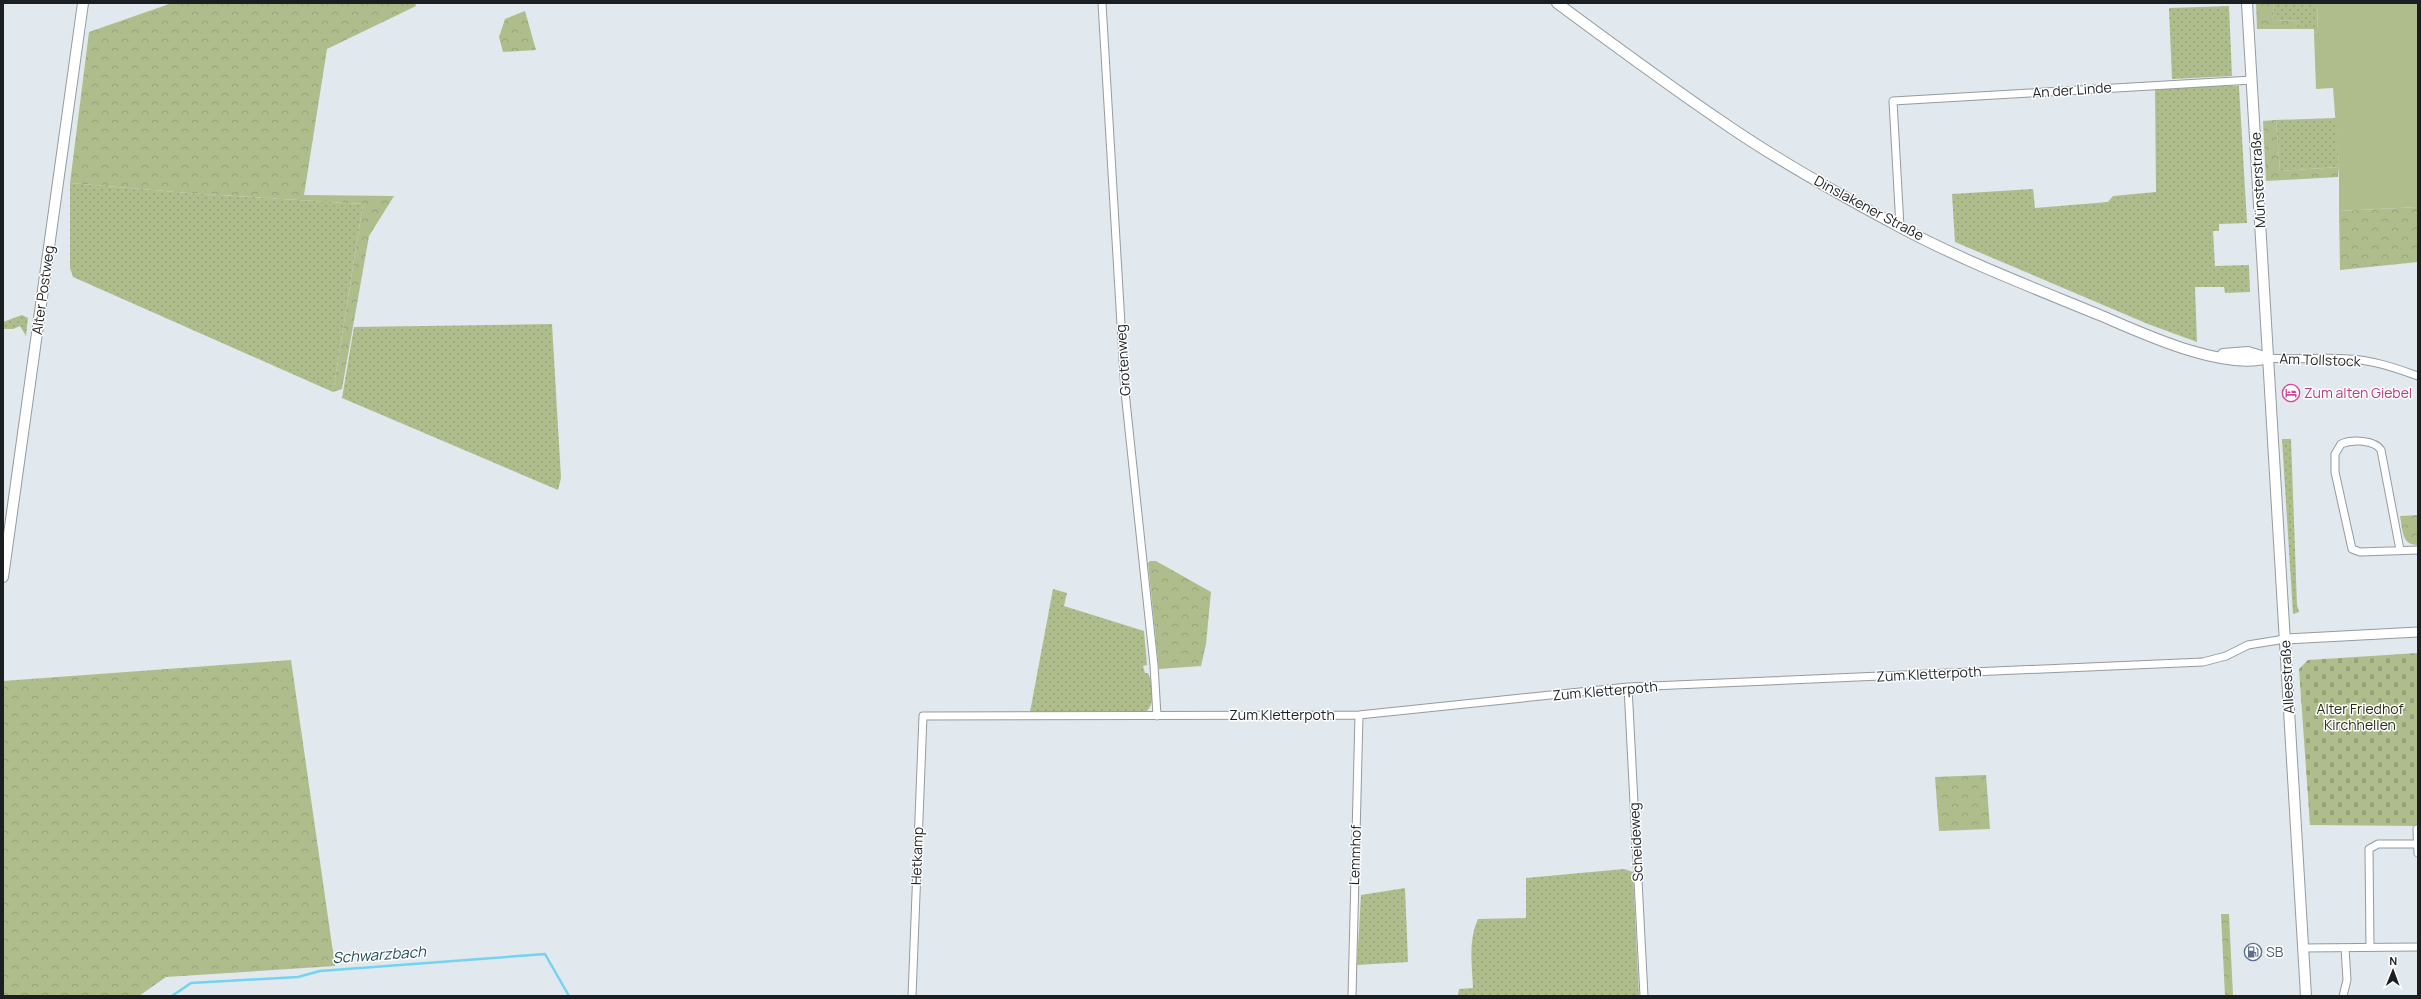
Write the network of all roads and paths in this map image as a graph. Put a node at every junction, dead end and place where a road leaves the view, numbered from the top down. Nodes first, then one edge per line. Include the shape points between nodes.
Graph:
1 (83, 3) edge
2 (1102, 3) edge
3 (1556, 3) edge
4 (2247, 3) edge
5 (2252, 80) junction
6 (1900, 227) junction
7 (2268, 358) junction
8 (2418, 376) edge
9 (2400, 550) junction
10 (2418, 550) edge
11 (3, 577) edge
12 (2418, 632) edge
13 (2285, 639) junction
14 (1628, 687) junction
15 (1358, 715) junction
16 (922, 716) joint
17 (1157, 716) junction
18 (2417, 829) edge
19 (2418, 844) edge
20 (2418, 853) edge
21 (2370, 947) junction
22 (2418, 947) edge
23 (2302, 948) junction
24 (2345, 948) junction
25 (912, 996) edge
26 (1352, 996) edge
27 (1644, 996) edge
28 (2306, 996) edge
29 (2343, 996) edge

1 - 11 main road, Alter Postweg
2 - 17 street, Grotenweg via 1125,392 1154,665
3 - 6 main road, Dinslakener Straße via 1722,122 1810,177
4 - 5 main road, Münsterstraße
5 - 6 street, An der Linde via 1893,102
5 - 7 main road, Münsterstraße
6 - 7 main road, Dinslakener Straße via 2002,274 2169,344 2212,355 2248,352
7 - 8 street, Am Tollstock via 2349,359 2372,362
7 - 13 main road, Alleestraße
9 - 9 street via 2381,450 2375,443 2370,442 2341,444 2335,454 2335,472 2350,546 2360,552
9 - 10 street
12 - 13 street
13 - 14 street, Zum Kletterpoth via 2248,645 2226,656 2203,662
13 - 23 main road, Alleestraße
14 - 15 street, Zum Kletterpoth
14 - 27 street, Scheideweg
15 - 17 street, Zum Kletterpoth
15 - 26 street, Lemmhof
16 - 17 street, Zum Kletterpoth
16 - 25 street, Hetkamp
18 - 19 street
19 - 20 street
19 - 21 street via 2378,844 2369,849
21 - 22 street
21 - 24 street
23 - 24 street
23 - 28 main road, Alleestraße
24 - 29 street via 2347,980

